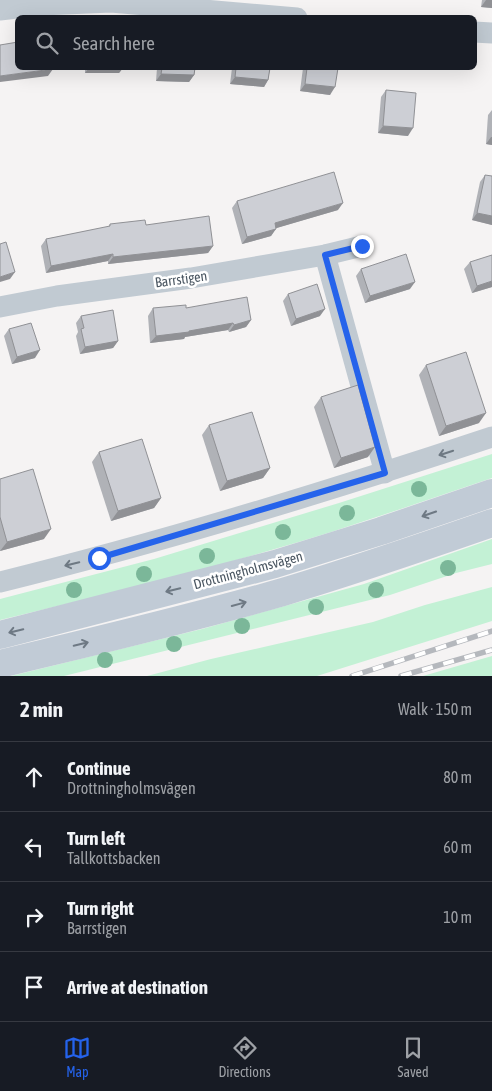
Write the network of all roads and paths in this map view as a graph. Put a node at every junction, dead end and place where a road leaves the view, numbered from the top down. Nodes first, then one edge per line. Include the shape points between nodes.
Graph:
1 (0, 10) edge
2 (262, 15) edge
3 (477, 32) edge
4 (492, 33) edge
5 (362, 246) dead end
6 (325, 255) junction
7 (0, 307) edge
8 (492, 437) edge
9 (385, 473) junction
10 (492, 492) edge
11 (492, 523) edge
12 (0, 582) edge
13 (0, 635) edge
14 (0, 664) edge

1 - 2 street via 112,2
3 - 4 street
5 - 6 street, Barrstigen
6 - 7 street, Barrstigen
6 - 9 street
8 -> 9 street
9 -> 12 street via 99,558
10 -> 13 main road, Drottningholmsvägen via 274,564
14 -> 11 main road via 282,592

